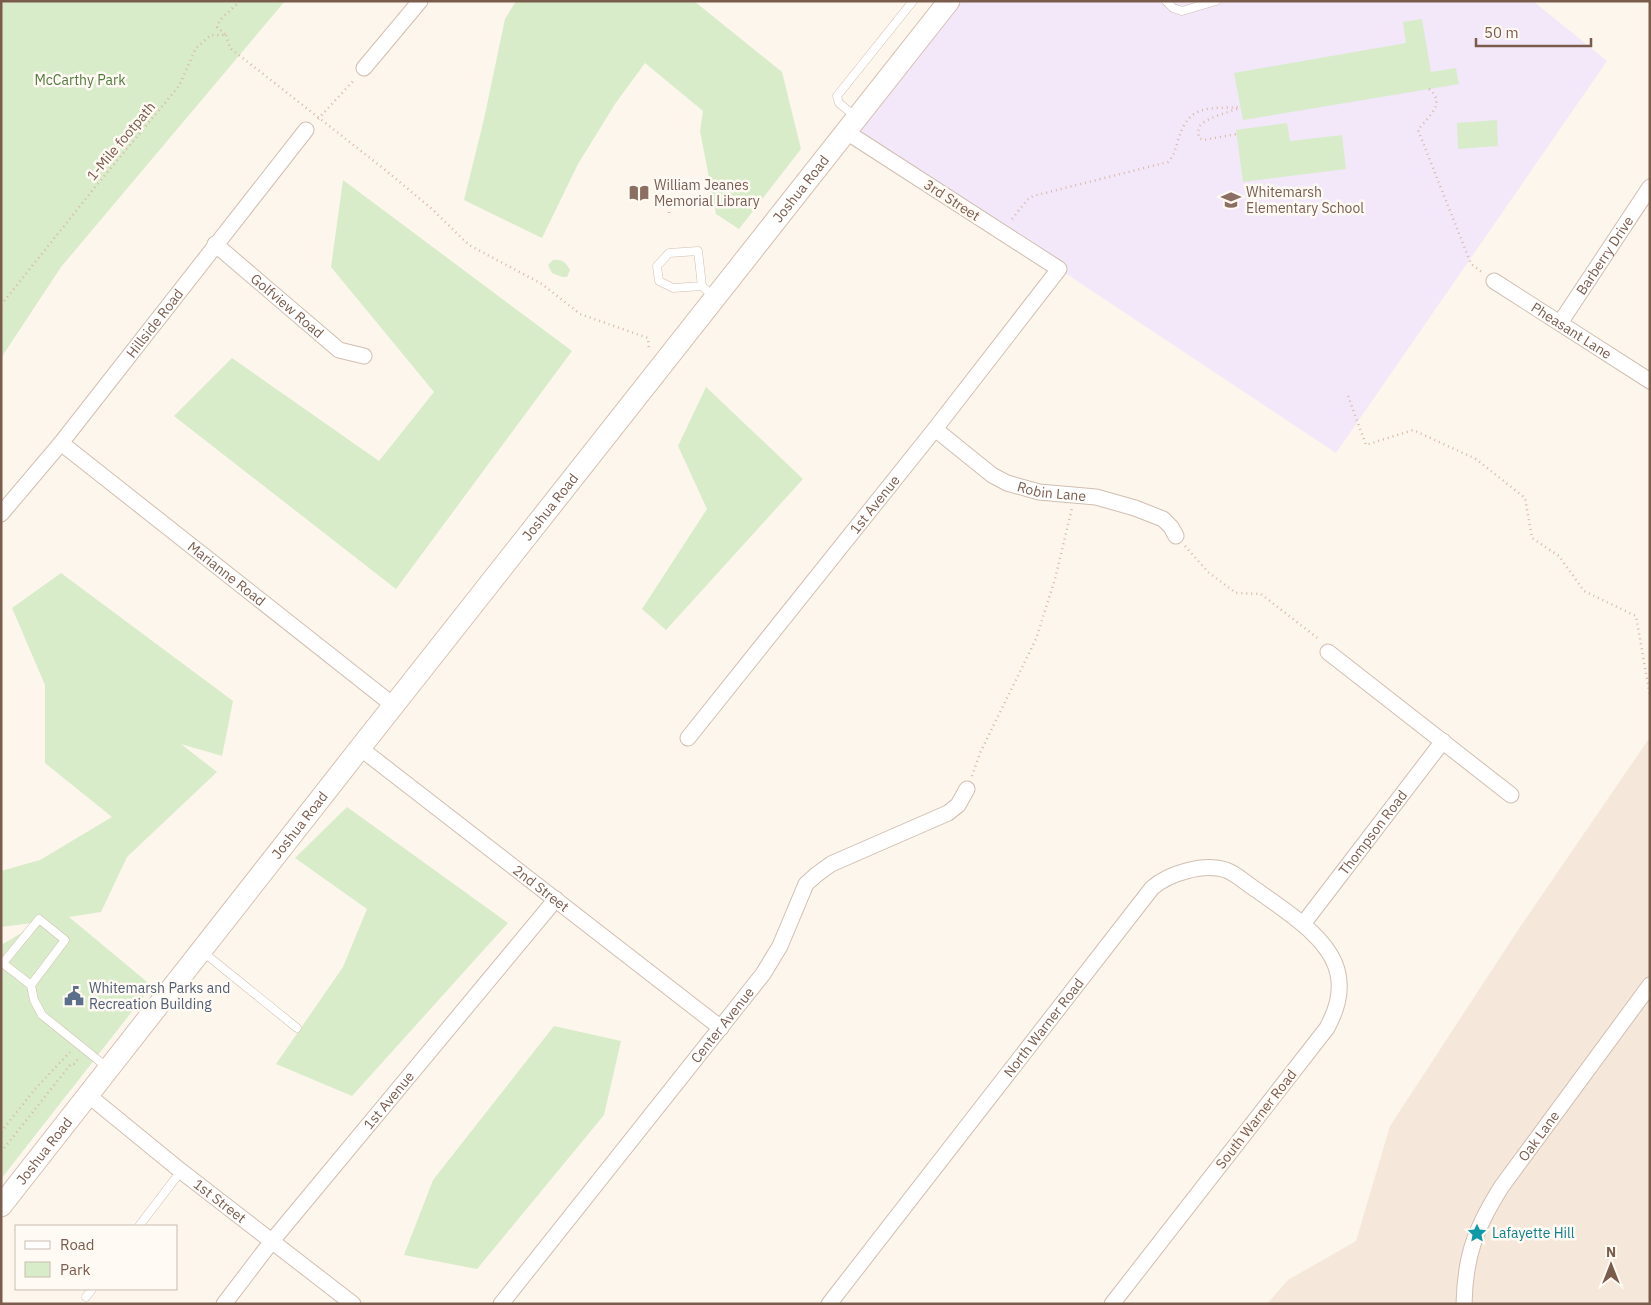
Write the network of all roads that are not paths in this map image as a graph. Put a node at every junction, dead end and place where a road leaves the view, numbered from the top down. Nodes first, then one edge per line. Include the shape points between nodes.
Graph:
1 (420, 1) edge
2 (913, 1) edge
3 (949, 1) edge
4 (1166, 1) edge
5 (1216, 1) edge
6 (364, 68) road end
7 (850, 124) junction
8 (306, 130) road end
9 (1650, 187) edge
10 (215, 244) junction
11 (1059, 269) joint
12 (1494, 281) road end
13 (708, 291) junction
14 (1560, 323) junction
15 (364, 356) dead end
16 (1650, 381) edge
17 (936, 429) junction
18 (61, 443) junction
19 (1, 514) edge
20 (1176, 536) road end
21 (1328, 652) road end
22 (393, 705) junction
23 (688, 738) dead end
24 (1442, 741) junction
25 (360, 748) junction
26 (967, 789) road end
27 (1511, 795) dead end
28 (556, 899) junction
29 (1303, 924) junction
30 (202, 951) junction
31 (2, 962) edge
32 (31, 985) junction
33 (1650, 985) edge
34 (297, 1028) dead end
35 (721, 1028) junction
36 (108, 1068) junction
37 (88, 1095) junction
38 (181, 1171) junction
39 (1, 1206) edge
40 (140, 1225) edge
41 (272, 1241) junction
42 (91, 1290) edge
43 (86, 1297) dead end
44 (224, 1304) edge
45 (353, 1304) edge
46 (500, 1304) edge
47 (828, 1304) edge
48 (1112, 1304) edge
49 (1464, 1304) edge

1 - 6 street
2 - 7 lane via 837,96
3 - 7 main road, Joshua Road
4 - 5 lane via 1182,11
7 - 11 street, 3rd Street
7 - 13 main road, Joshua Road
8 - 10 street, Hillside Road
9 - 14 street, Barberry Drive
10 - 15 street, Golfview Road via 339,350
10 - 18 street, Hillside Road
11 - 17 street, 1st Avenue
12 - 14 street, Pheasant Lane
13 - 13 lane via 698,250 668,253 657,266 659,281 673,288
13 - 22 main road, Joshua Road
14 - 16 street, Pheasant Lane
17 - 20 street, Robin Lane via 1006,483 1039,492 1115,502 1163,519 1172,526
17 - 23 street, 1st Avenue
18 - 19 street, Hillside Road
18 - 22 street, Marianne Road
21 - 24 street
22 - 25 main road, Joshua Road
24 - 27 street
24 - 29 street, Thompson Road
25 - 28 street, 2nd Street
25 - 30 main road, Joshua Road
26 - 35 street, Center Avenue via 958,805 948,813 831,864 806,884 772,960
28 - 35 street, 2nd Street
28 - 41 street, 1st Avenue
29 - 47 street, North Warner Road via 1228,870 1184,872 1159,882 1140,902
29 - 48 street, South Warner Road via 1331,956 1338,973 1338,1002 1327,1028
30 - 34 lane
30 - 36 main road, Joshua Road
31 - 32 lane
31 - 32 lane via 39,919 65,940
32 - 36 lane via 42,1015
33 - 49 street, Oak Lane via 1485,1213 1473,1240
35 - 46 street, Center Avenue
36 - 37 main road, Joshua Road
37 - 38 street, 1st Street
37 - 39 main road, Joshua Road
38 - 40 lane
38 - 41 street, 1st Street
41 - 44 street, 1st Avenue
41 - 45 street, 1st Street
42 - 43 lane

